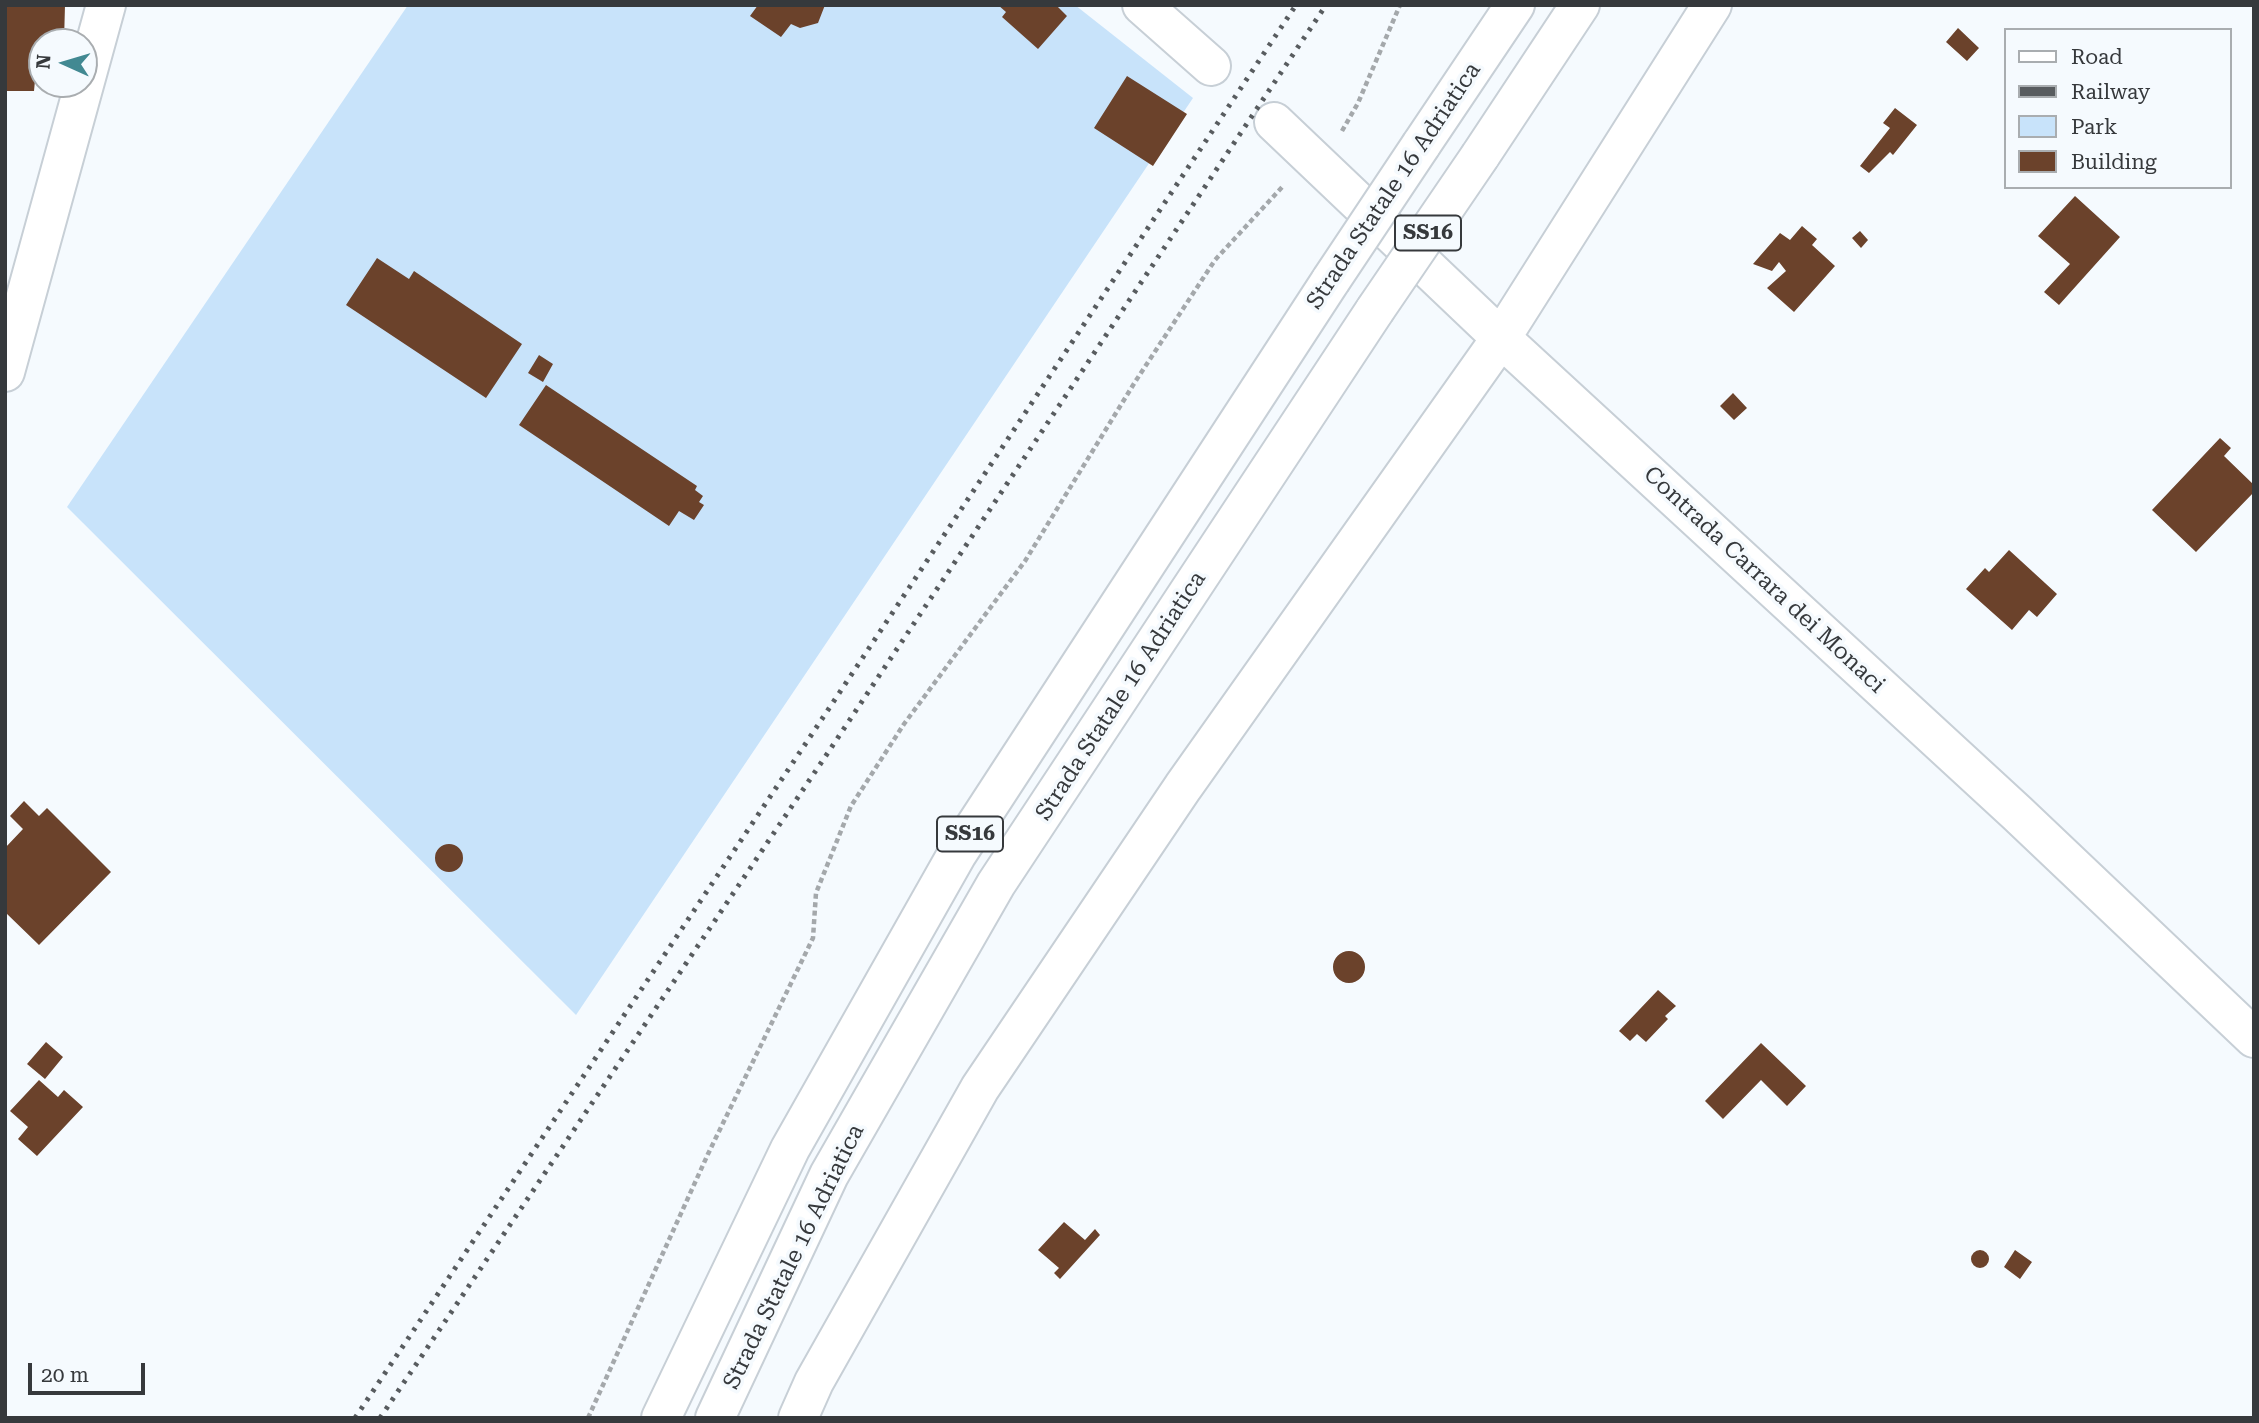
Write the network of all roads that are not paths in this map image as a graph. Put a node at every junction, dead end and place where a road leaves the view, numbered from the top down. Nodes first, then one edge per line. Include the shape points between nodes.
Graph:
1 (106, 5) edge
2 (1142, 5) edge
3 (1515, 5) edge
4 (1580, 5) edge
5 (1712, 5) edge
6 (1211, 66) dead end
7 (1274, 122) dead end
8 (1501, 338) junction
9 (5, 372) edge
10 (2254, 1038) edge
11 (661, 1418) edge
12 (715, 1418) edge
13 (798, 1418) edge

1 - 9 main road
2 - 6 main road
3 - 11 main road, Strada Statale 16 Adriatica / SS16, bridge via 957,854 790,1149
4 - 12 main road, Strada Statale 16 Adriatica / SS16, bridge via 996,884 829,1175
5 - 8 main road
7 - 8 main road, Contrada Carrara dei Monaci
8 - 10 main road, Contrada Carrara dei Monaci
8 - 13 main road via 1183,786 980,1088

